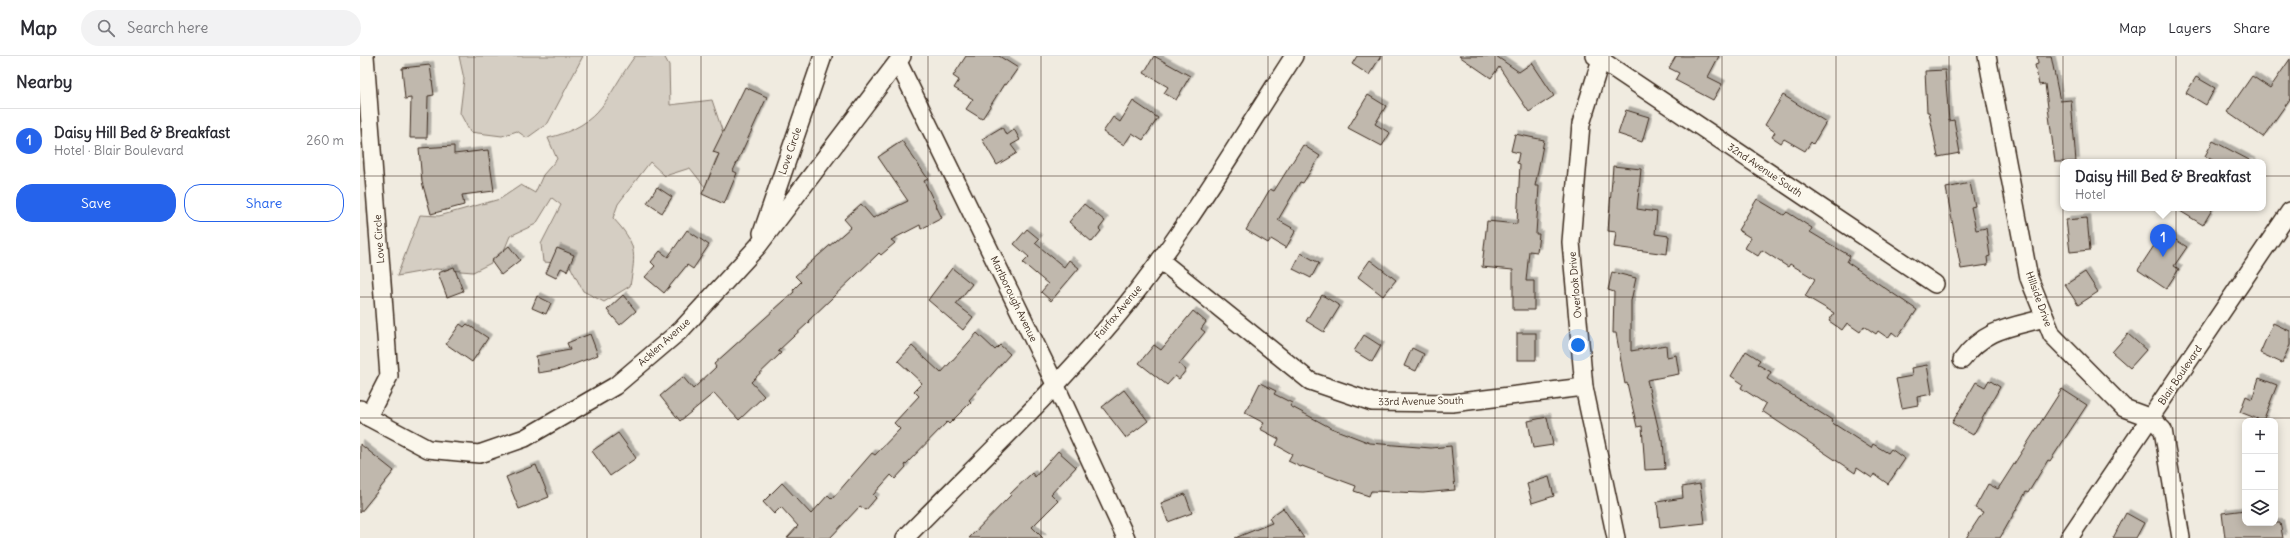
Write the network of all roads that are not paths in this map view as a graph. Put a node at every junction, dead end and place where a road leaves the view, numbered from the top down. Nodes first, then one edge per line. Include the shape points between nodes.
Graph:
1 (365, 56) edge
2 (823, 56) edge
3 (1294, 56) edge
4 (1987, 56) edge
5 (1599, 57) edge
6 (900, 59) edge
7 (2290, 211) edge
8 (758, 246) junction
9 (1160, 260) junction
10 (1934, 284) dead end
11 (2045, 318) junction
12 (1962, 360) dead end
13 (1055, 384) junction
14 (1584, 386) junction
15 (364, 413) edge
16 (2151, 418) junction
17 (905, 538) edge
18 (1126, 538) edge
19 (1616, 538) edge
20 (2069, 538) edge
21 (2181, 538) edge

1 - 15 street, Love Circle via 389,376
2 - 8 street, Love Circle
3 - 9 street, Fairfax Avenue
4 - 11 street, Hillside Drive via 2029,278
5 - 10 street, 32nd Avenue South
5 - 14 street, Overlook Drive via 1581,124 1571,242
6 - 8 street, Acklen Avenue
6 - 13 street, Marlborough Avenue
7 - 16 street, Blair Boulevard
8 - 15 street, Acklen Avenue via 682,329 614,386 525,438 479,454 428,449
9 - 13 street, Fairfax Avenue via 1112,322
9 - 14 street, 33rd Avenue South via 1310,381 1372,402 1452,403
11 - 12 street via 1994,332 1969,351
11 - 16 street, Hillside Drive via 2052,335 2124,408
13 - 17 street, Fairfax Avenue
13 - 18 street, Marlborough Avenue
14 - 19 street, Overlook Drive
16 - 20 street, Blair Boulevard
16 - 21 street, Hillside Drive via 2163,430 2167,444

